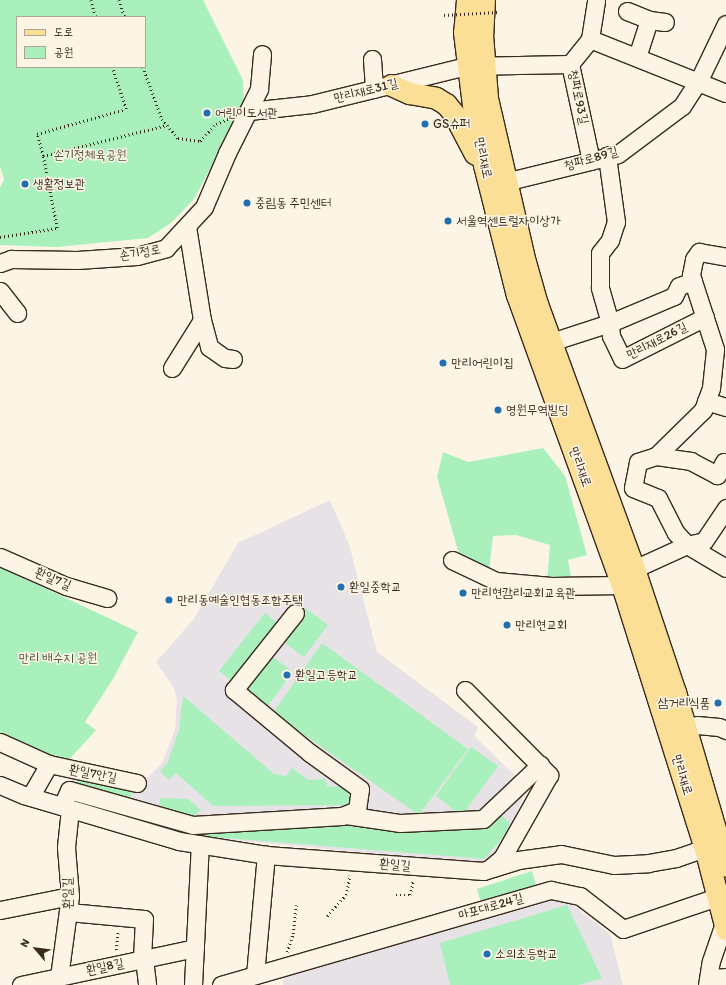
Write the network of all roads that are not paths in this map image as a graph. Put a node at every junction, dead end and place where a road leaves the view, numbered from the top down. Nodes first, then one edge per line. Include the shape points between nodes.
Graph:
1 (467, 0) edge
2 (596, 0) edge
3 (491, 6) edge
4 (627, 11) dead end
5 (726, 24) edge
6 (590, 39) junction
7 (262, 54) dead end
8 (637, 57) junction
9 (372, 59) dead end
10 (570, 64) junction
11 (475, 65) junction
12 (699, 80) junction
13 (382, 87) junction
14 (726, 93) edge
15 (249, 111) junction
16 (493, 126) junction
17 (599, 159) junction
18 (484, 165) junction
19 (505, 182) junction
20 (187, 226) junction
21 (726, 257) edge
22 (0, 263) edge
23 (693, 281) junction
24 (0, 291) edge
25 (17, 313) dead end
26 (705, 316) junction
27 (202, 320) junction
28 (610, 323) junction
29 (551, 342) junction
30 (233, 359) dead end
31 (172, 368) dead end
32 (706, 401) junction
33 (726, 407) edge
34 (656, 456) junction
35 (726, 463) edge
36 (726, 508) edge
37 (687, 545) junction
38 (0, 557) edge
39 (452, 560) dead end
40 (726, 568) edge
41 (628, 577) junction
42 (107, 598) dead end
43 (295, 613) dead end
44 (465, 690) dead end
45 (726, 730) edge
46 (678, 732) junction
47 (0, 742) edge
48 (49, 764) junction
49 (540, 765) junction
50 (137, 783) dead end
51 (0, 785) edge
52 (30, 797) junction
53 (66, 808) junction
54 (346, 815) junction
55 (200, 844) junction
56 (712, 846) junction
57 (266, 855) junction
58 (726, 866) edge
59 (489, 868) junction
60 (722, 896) edge
61 (69, 904) junction
62 (0, 910) edge
63 (725, 926) edge
64 (195, 948) junction
65 (143, 959) junction
66 (255, 975) junction
67 (59, 977) junction
68 (726, 977) edge
69 (21, 985) edge
70 (147, 985) edge
71 (193, 985) edge
72 (220, 985) edge
73 (707, 985) edge
74 (716, 985) edge

1 - 11 main road, 만리재로 via 464,32
2 - 6 street, 청파로93길
3 - 11 main road, 만리재로
4 - 8 street via 657,21
5 - 12 street, 청파로89길
6 - 8 street
6 - 10 street, 청파로93길
7 - 15 street, 손기정로 via 259,88
8 - 12 street
9 - 13 street
10 - 11 street
10 - 17 street, 청파로93길
11 - 13 street, 만리재로31길
11 - 16 main road, 만리재로
11 - 18 main road, 만리재로
12 - 14 street
12 - 17 street, 청파로89길 via 682,106 618,154
13 - 15 street, 만리재로31길 via 312,104
13 - 18 main road via 436,98 446,104 454,114 471,149
15 - 20 street, 손기정로 via 227,153 204,207
16 - 18 main road via 485,130
16 - 19 main road, 만리재로
17 - 19 street, 청파로89길
17 - 28 street, 청파로93길 via 616,222 610,240 600,253 600,287
18 - 41 main road, 만리재로 via 518,295
19 - 29 main road, 만리재로 via 525,262
20 - 22 street, 손기정로 via 166,248 137,256 77,260 11,259
20 - 27 street
21 - 23 street via 699,252 694,259 690,275
23 - 26 street
23 - 28 street via 679,286 674,296
24 - 25 street
26 - 28 street, 만리재로26길 via 622,359 611,336
26 - 32 street via 716,349 711,388
27 - 30 street via 209,347 225,358
27 - 31 street
28 - 29 street
29 - 41 main road, 만리재로
32 - 33 street
32 - 34 street via 703,410
34 - 35 street via 692,461 717,475 724,462
34 - 37 street via 638,462 633,488 658,498 676,533
36 - 37 street via 704,542
37 - 40 street
37 - 41 street
38 - 42 street, 환일7길 via 66,586
39 - 41 street via 496,581 551,586
41 - 46 main road, 만리재로
43 - 54 street via 234,690 310,753 360,789 357,810
44 - 49 street
45 - 46 street via 697,725
46 - 56 main road, 만리재로
47 - 48 street
48 - 50 street, 환일7안길
48 - 52 street
49 - 54 street via 483,819 400,823
49 - 59 street via 549,775 502,858
51 - 52 street, 환일길
52 - 53 street, 환일길
53 - 54 street via 69,790 194,825
53 - 55 street, 환일길 via 179,841
53 - 61 street, 환일길
55 - 57 street, 환일길
55 - 64 street
56 - 58 main road, 만리재로
56 - 59 street, 환일길 via 676,858 648,862 614,865 560,854 518,860
56 - 60 main road, 만리재로
57 - 59 street, 환일길 via 456,870
57 - 66 street
60 - 63 main road, 만리재로
60 - 66 street, 마포대로24길 via 623,929 580,896 551,890
61 - 62 street, 환일8길
61 - 65 street, 환일8길 via 119,917 144,919
61 - 67 street, 환일길
63 - 73 street via 711,961
64 - 65 street, 환일8길
64 - 71 street
65 - 67 street, 환일8길
65 - 70 street, 환일8길
66 - 72 street, 마포대로24길
67 - 69 street, 환일8길
68 - 74 street via 719,978

